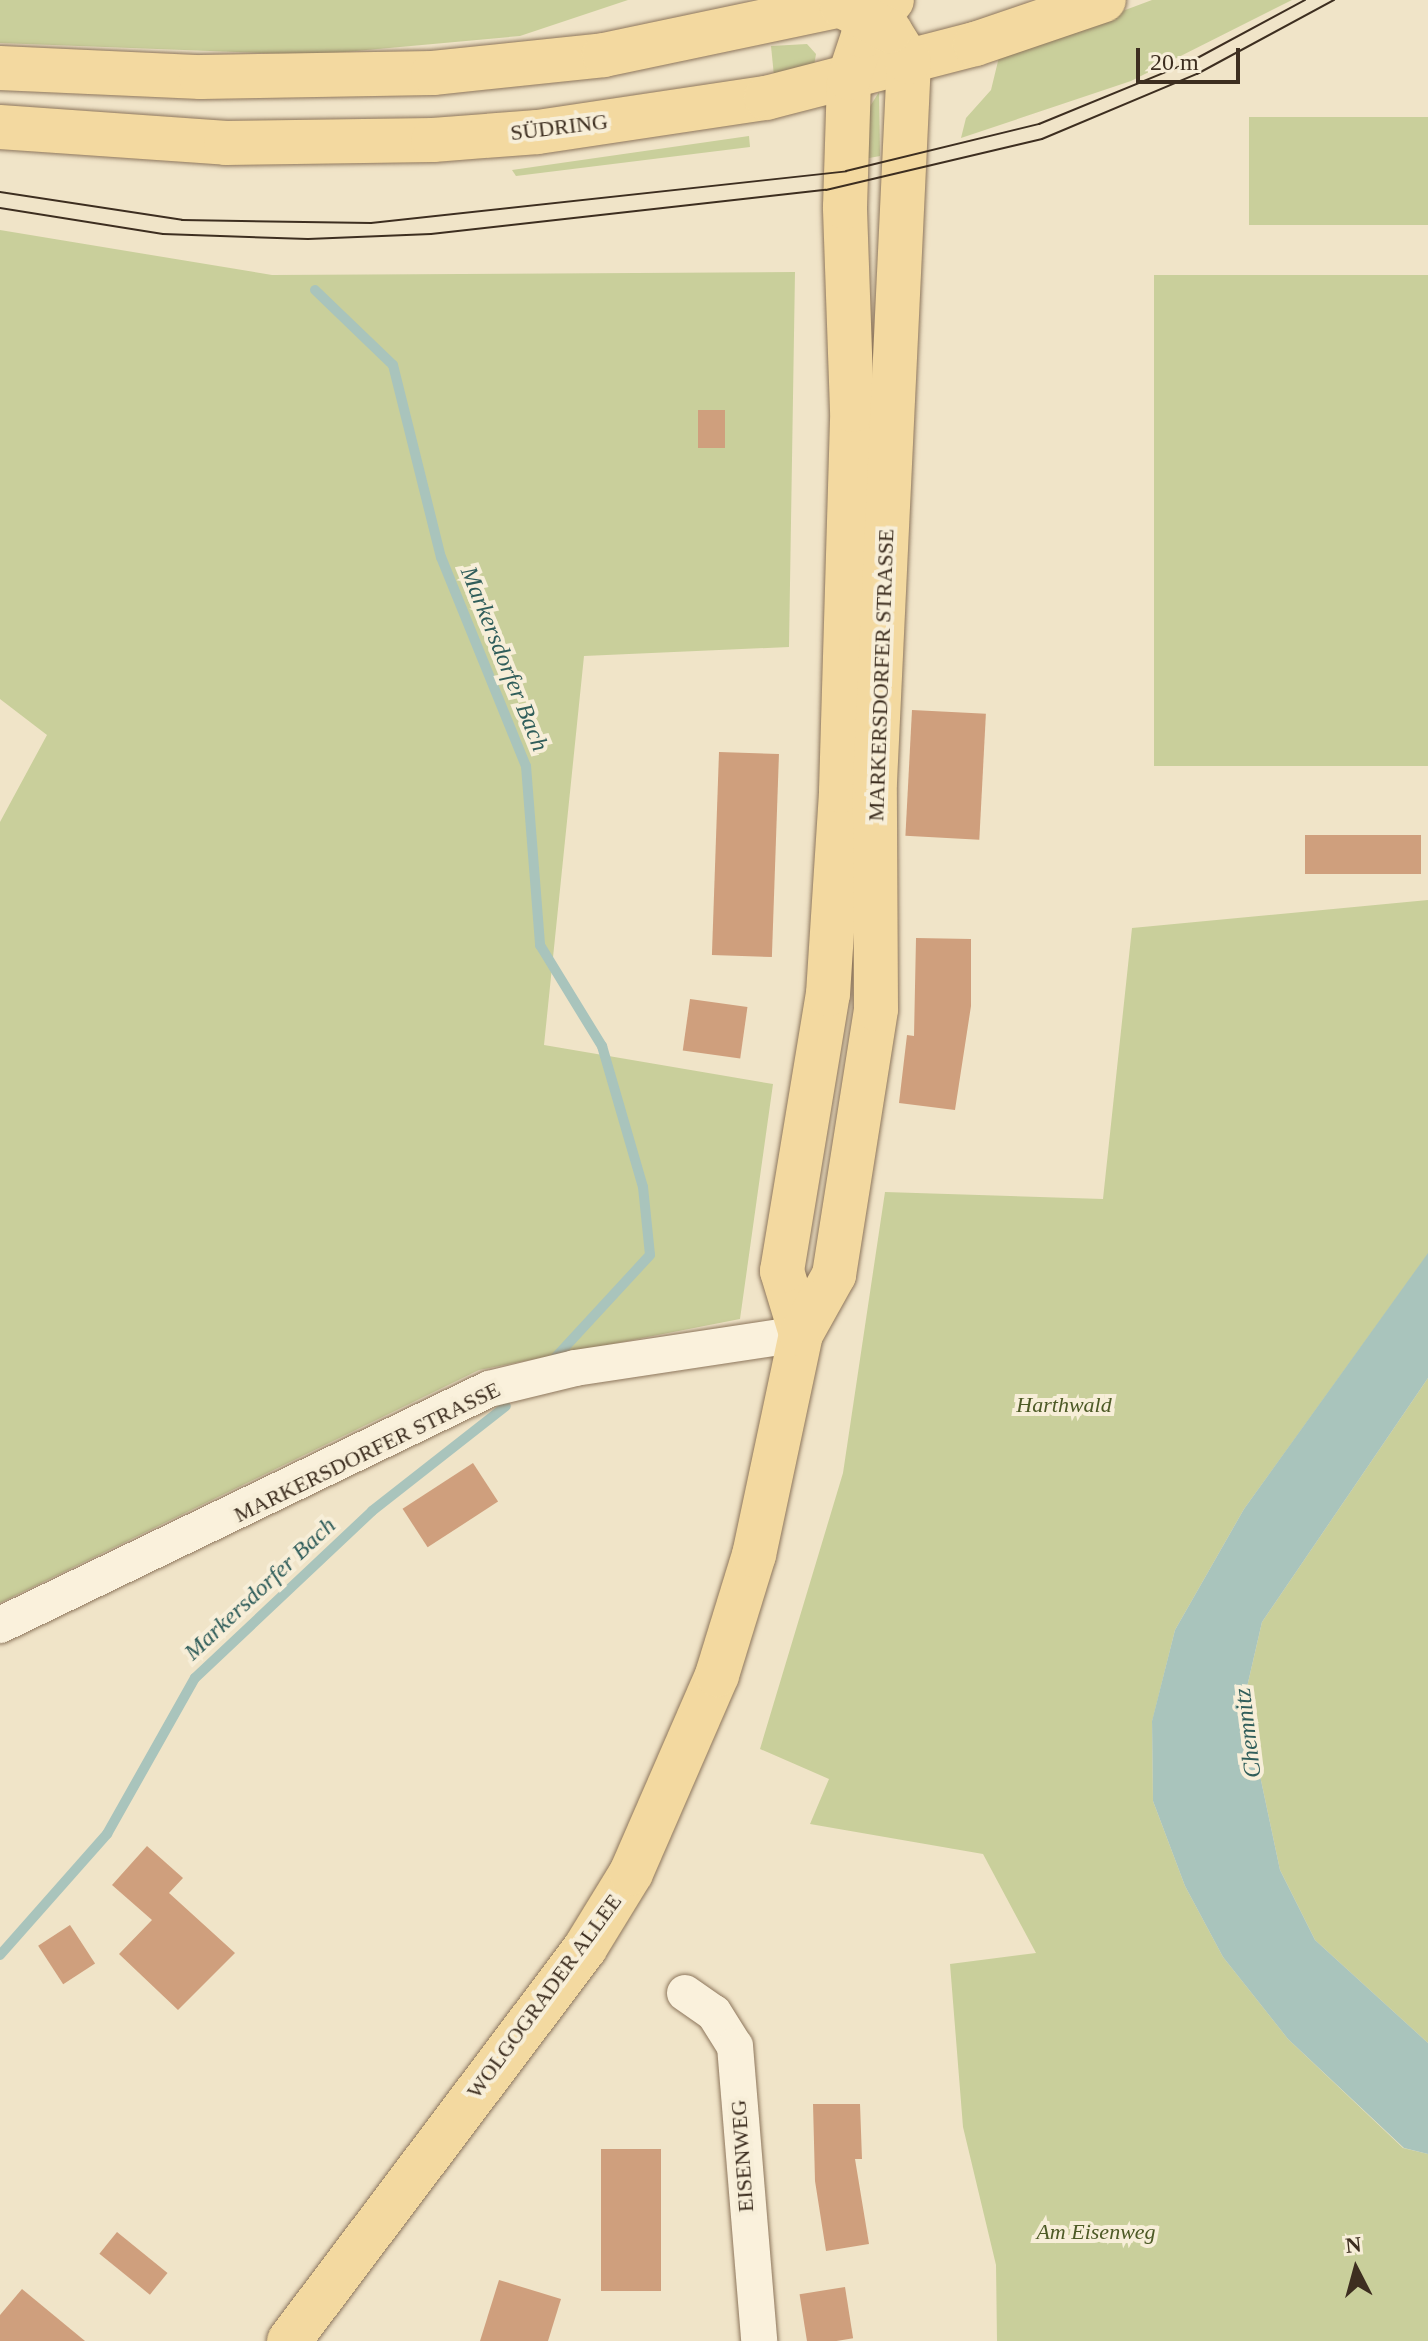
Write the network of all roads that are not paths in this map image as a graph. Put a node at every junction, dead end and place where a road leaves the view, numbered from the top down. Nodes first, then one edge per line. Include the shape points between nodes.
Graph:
1 (1104, 0) edge
2 (868, 6) edge
3 (909, 62) junction
4 (0, 68) edge
5 (849, 78) junction
6 (0, 127) edge
7 (801, 1334) junction
8 (0, 1625) edge
9 (685, 1993) dead end
10 (289, 2341) edge
11 (759, 2341) edge

1 - 3 main road, SÜDRING
2 - 3 main road
2 - 4 main road via 604,55 433,73 215,78
2 - 5 main road, MARKERSDORFER STRASSE
3 - 5 main road, SÜDRING
3 - 7 main road, MARKERSDORFER STRASSE via 876,767 876,1009 834,1275
5 - 6 main road, SÜDRING via 739,102 433,140 226,143
5 - 7 main road, MARKERSDORFER STRASSE via 845,207 852,410 840,806 828,994 782,1271
7 - 8 street, MARKERSDORFER STRASSE via 575,1368 489,1389
7 - 10 main road, WOLGOGRADER ALLEE via 754,1555 721,1660 631,1873 585,1948
9 - 11 street, EISENWEG via 714,2013 735,2046

